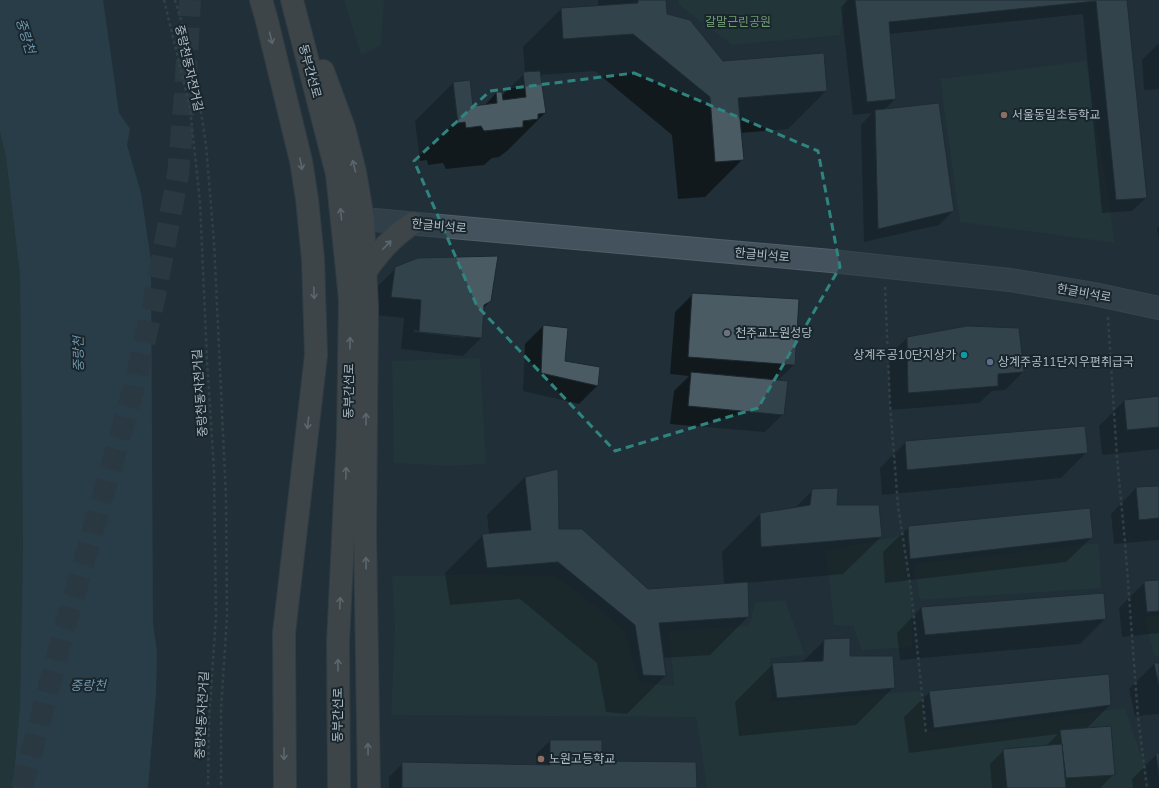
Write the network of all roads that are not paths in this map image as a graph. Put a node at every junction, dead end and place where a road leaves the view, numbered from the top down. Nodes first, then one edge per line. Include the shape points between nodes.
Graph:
1 (261, 0) edge
2 (293, 6) edge
3 (363, 219) junction
4 (413, 223) junction
5 (365, 272) junction
6 (1159, 308) edge
7 (284, 788) edge
8 (338, 788) edge
9 (369, 788) edge

1 -> 7 highway via 301,161 313,259 316,355 284,633
3 -> 2 highway via 344,128 324,72
8 -> 2 highway, 동부간선로 via 338,642 348,436 350,299 337,174
3 - 4 main road, 한글비석로
3 - 5 highway
5 -> 4 highway via 386,245
4 - 6 main road, 한글비석로 via 1010,280 1107,296
9 -> 5 highway

